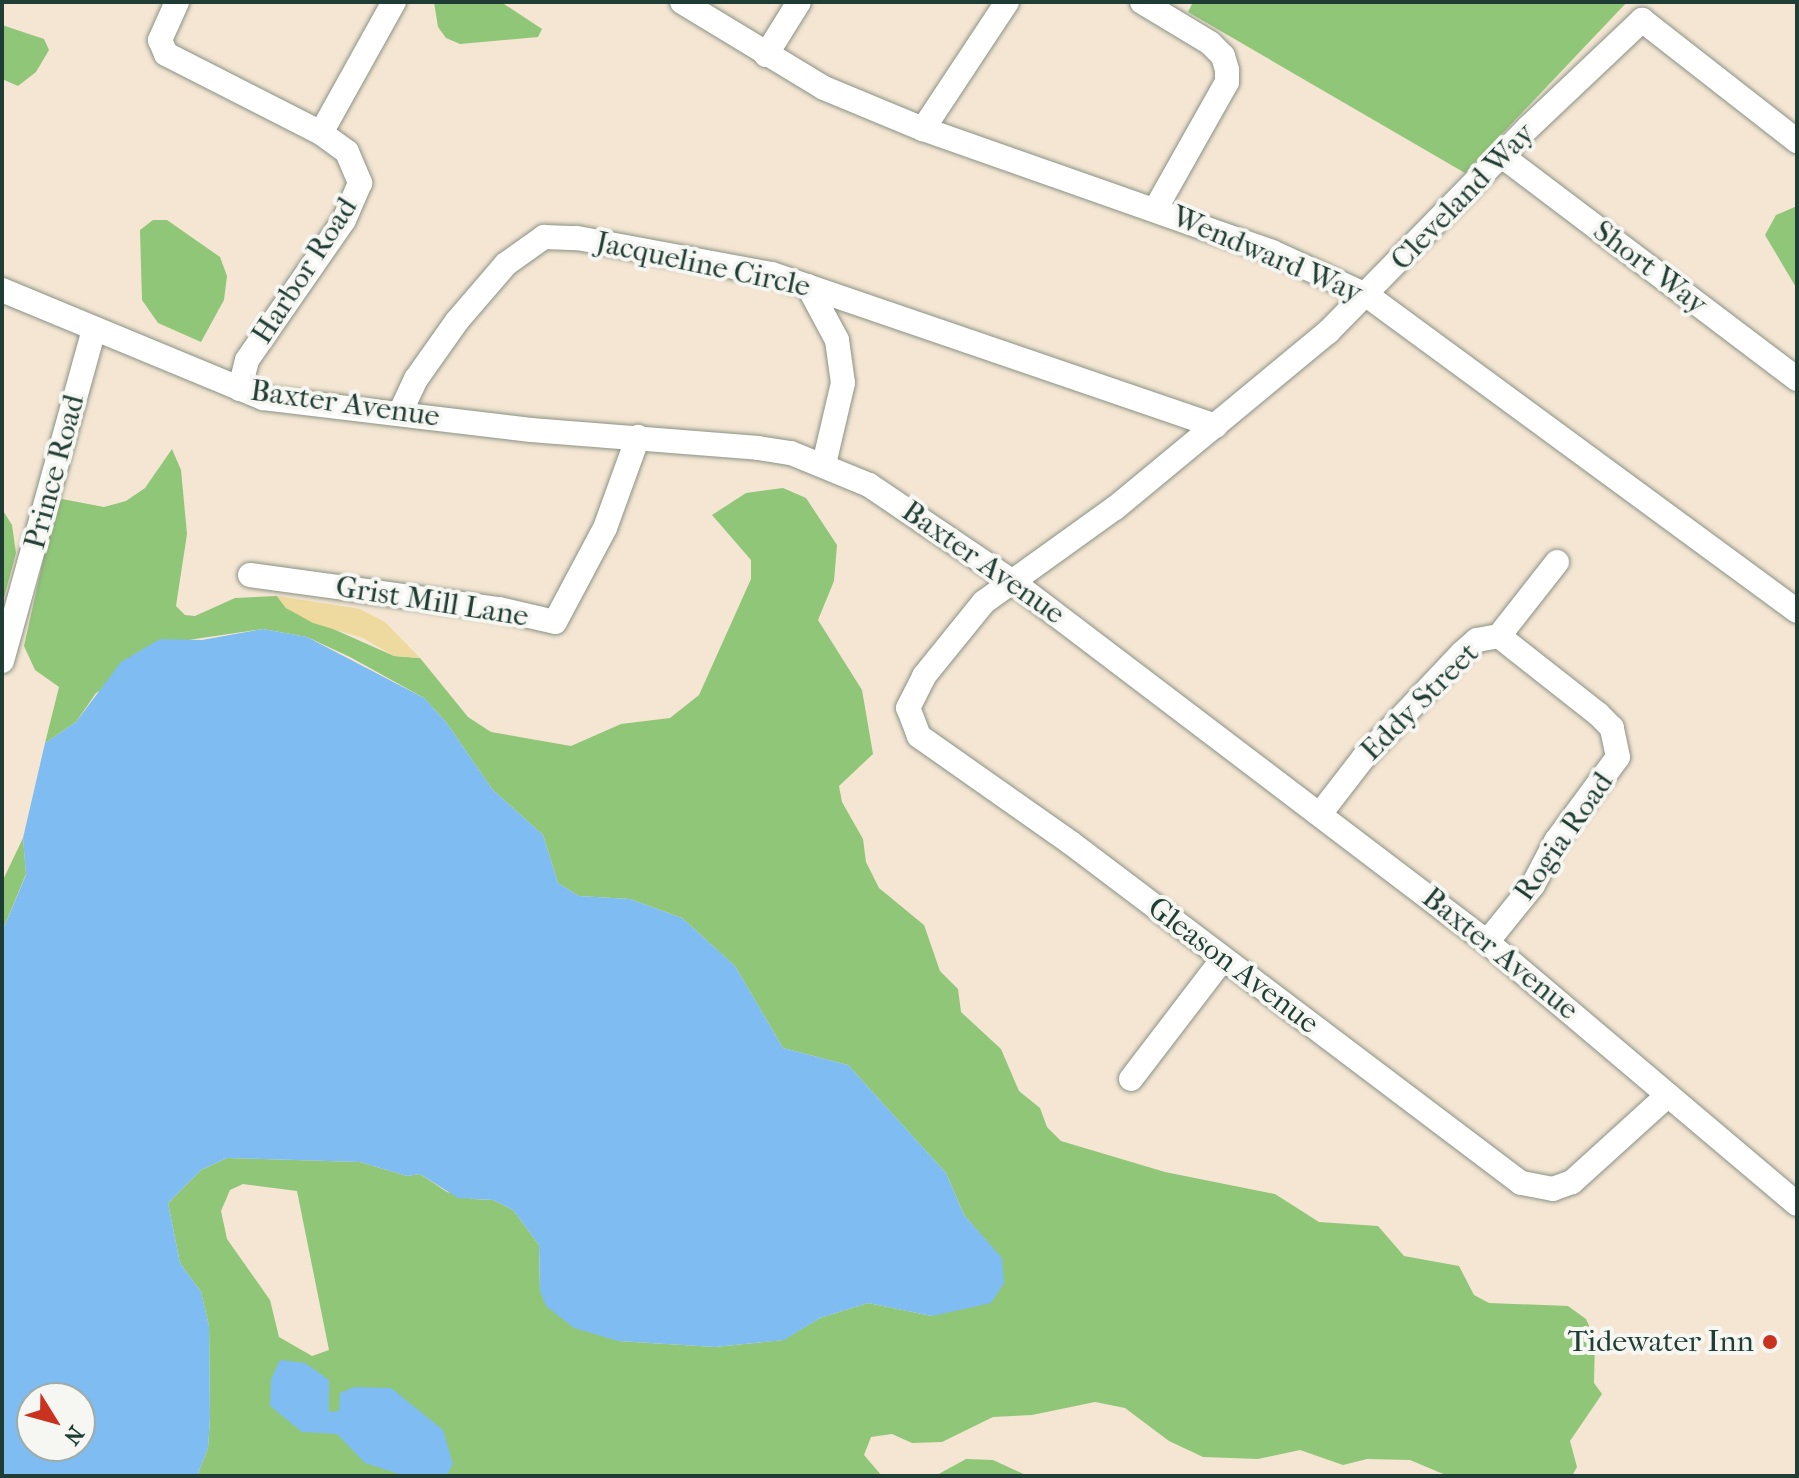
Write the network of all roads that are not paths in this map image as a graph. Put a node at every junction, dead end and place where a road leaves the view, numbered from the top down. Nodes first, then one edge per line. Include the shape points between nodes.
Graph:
1 (177, 2) edge
2 (394, 2) edge
3 (682, 2) edge
4 (799, 2) edge
5 (1007, 2) edge
6 (1142, 2) edge
7 (1646, 11) edge
8 (766, 55) junction
9 (923, 129) junction
10 (321, 133) junction
11 (1797, 141) edge
12 (1502, 156) junction
13 (1156, 208) junction
14 (808, 286) junction
15 (2, 290) edge
16 (1368, 296) junction
17 (94, 330) junction
18 (1797, 379) edge
19 (240, 389) junction
20 (400, 413) junction
21 (1216, 426) junction
22 (638, 437) junction
23 (824, 464) junction
24 (1557, 562) dead end
25 (250, 575) dead end
26 (1013, 582) junction
27 (1797, 611) edge
28 (1499, 636) junction
29 (2, 661) edge
30 (919, 736) joint
31 (1320, 814) junction
32 (1487, 942) junction
33 (1222, 960) junction
34 (1131, 1079) dead end
35 (1668, 1095) junction
36 (1797, 1204) edge

1 - 10 street, Harbor Road via 160,48 166,54
2 - 10 street
3 - 8 street, Wendward Way
4 - 8 street
5 - 9 street
6 - 13 street via 1210,43 1223,56 1227,70 1227,82
7 - 11 street, Cleveland Way
7 - 12 street, Cleveland Way
8 - 9 street, Wendward Way via 824,88
9 - 13 street, Wendward Way
10 - 19 street, Harbor Road via 347,152 360,183 344,220 247,360
12 - 16 street, Cleveland Way
12 - 18 street, Short Way
13 - 16 street, Wendward Way
14 - 20 street, Jacqueline Circle via 772,274 577,238 544,237 506,264 457,321 416,379
14 - 21 street, Jacqueline Circle
14 - 23 street via 837,340 843,383
15 - 17 street, Baxter Avenue
16 - 21 street, Cleveland Way
16 - 27 street, Wendward Way
17 - 19 street, Baxter Avenue
17 - 29 street, Prince Road
19 - 20 street, Baxter Avenue via 297,403
20 - 22 street, Baxter Avenue
21 - 26 street, Cleveland Way
22 - 23 street, Baxter Avenue via 758,448
22 - 25 street, Grist Mill Lane via 605,528 555,622 499,609
23 - 26 street, Baxter Avenue via 904,506
24 - 28 street, Eddy Street
26 - 30 street, Cleveland Way via 984,602 911,696 908,708
26 - 31 street, Baxter Avenue
28 - 31 street, Eddy Street via 1477,640 1462,653 1364,757
28 - 32 street, Rogia Road via 1598,714 1618,742 1618,757 1556,841 1533,885
30 - 33 street, Gleason Avenue via 1082,851
31 - 32 street, Baxter Avenue
32 - 35 street, Baxter Avenue
33 - 34 street
33 - 35 street, Gleason Avenue via 1521,1183 1548,1189 1572,1182
35 - 36 street, Baxter Avenue

